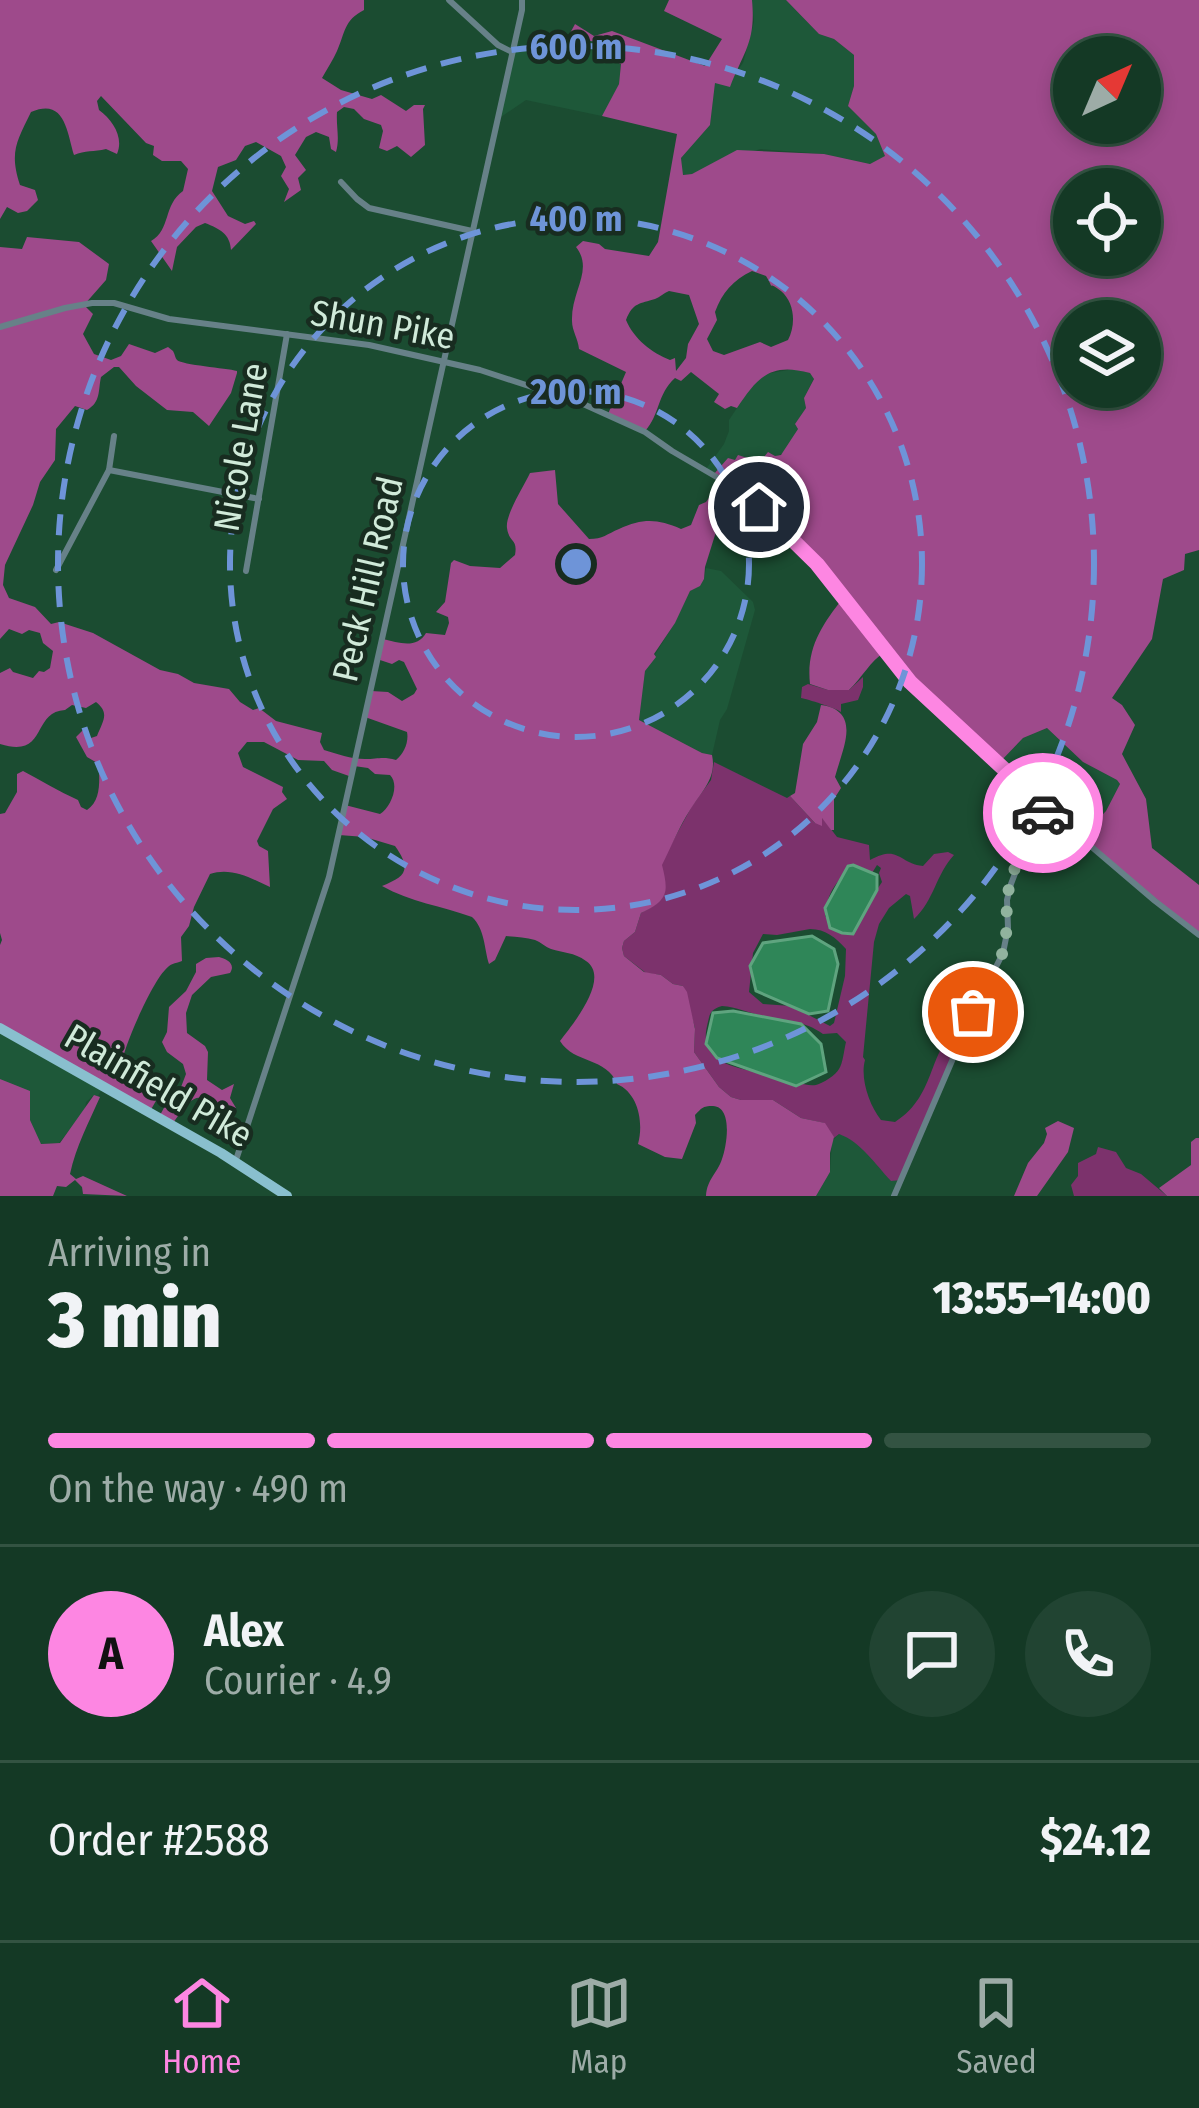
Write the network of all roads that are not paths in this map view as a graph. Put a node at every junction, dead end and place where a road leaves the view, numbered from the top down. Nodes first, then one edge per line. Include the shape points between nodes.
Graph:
1 (449, 0) edge
2 (522, 0) edge
3 (512, 52) junction
4 (341, 182) dead end
5 (472, 231) junction
6 (0, 327) edge
7 (287, 334) junction
8 (442, 360) junction
9 (113, 436) dead end
10 (109, 470) junction
11 (259, 499) junction
12 (56, 570) dead end
13 (246, 571) dead end
14 (1046, 808) junction
15 (1199, 935) edge
16 (0, 1028) edge
17 (235, 1162) junction
18 (287, 1196) edge
19 (894, 1196) edge

1 - 3 street
2 - 3 street, Peck Hill Road
3 - 5 street, Peck Hill Road
4 - 5 street via 369,208
5 - 8 street, Peck Hill Road
6 - 7 street, Shun Pike via 114,303 169,319
7 - 8 street, Shun Pike
7 - 11 street, Nicole Lane
8 - 14 street, Shun Pike via 581,403 732,486 817,564 910,682
8 - 17 street, Peck Hill Road via 329,877
9 - 10 street
10 - 11 street
10 - 12 street
11 - 13 street, Nicole Lane
14 - 15 street, Shun Pike
14 - 19 street via 1010,884 1003,952
16 - 17 main road, Plainfield Pike
17 - 18 main road, Plainfield Pike

